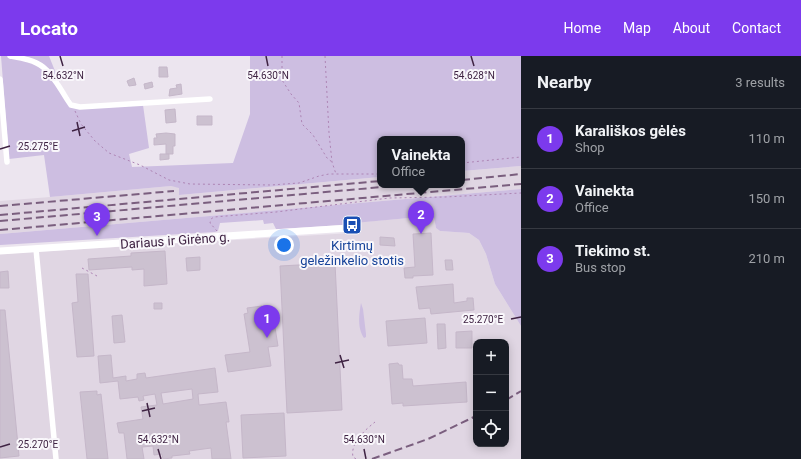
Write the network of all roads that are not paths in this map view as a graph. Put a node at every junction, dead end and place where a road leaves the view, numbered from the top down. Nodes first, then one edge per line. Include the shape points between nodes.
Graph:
1 (10, 56) edge
2 (0, 79) edge
3 (210, 98) dead end
4 (7, 162) dead end
5 (349, 228) dead end
6 (36, 249) junction
7 (0, 251) edge
8 (56, 459) edge

1 - 3 street via 43,67 71,105 80,107
2 - 4 street
5 - 6 street, Dariaus ir Girėno g.
6 - 7 street, Dariaus ir Girėno g.
6 - 8 street

